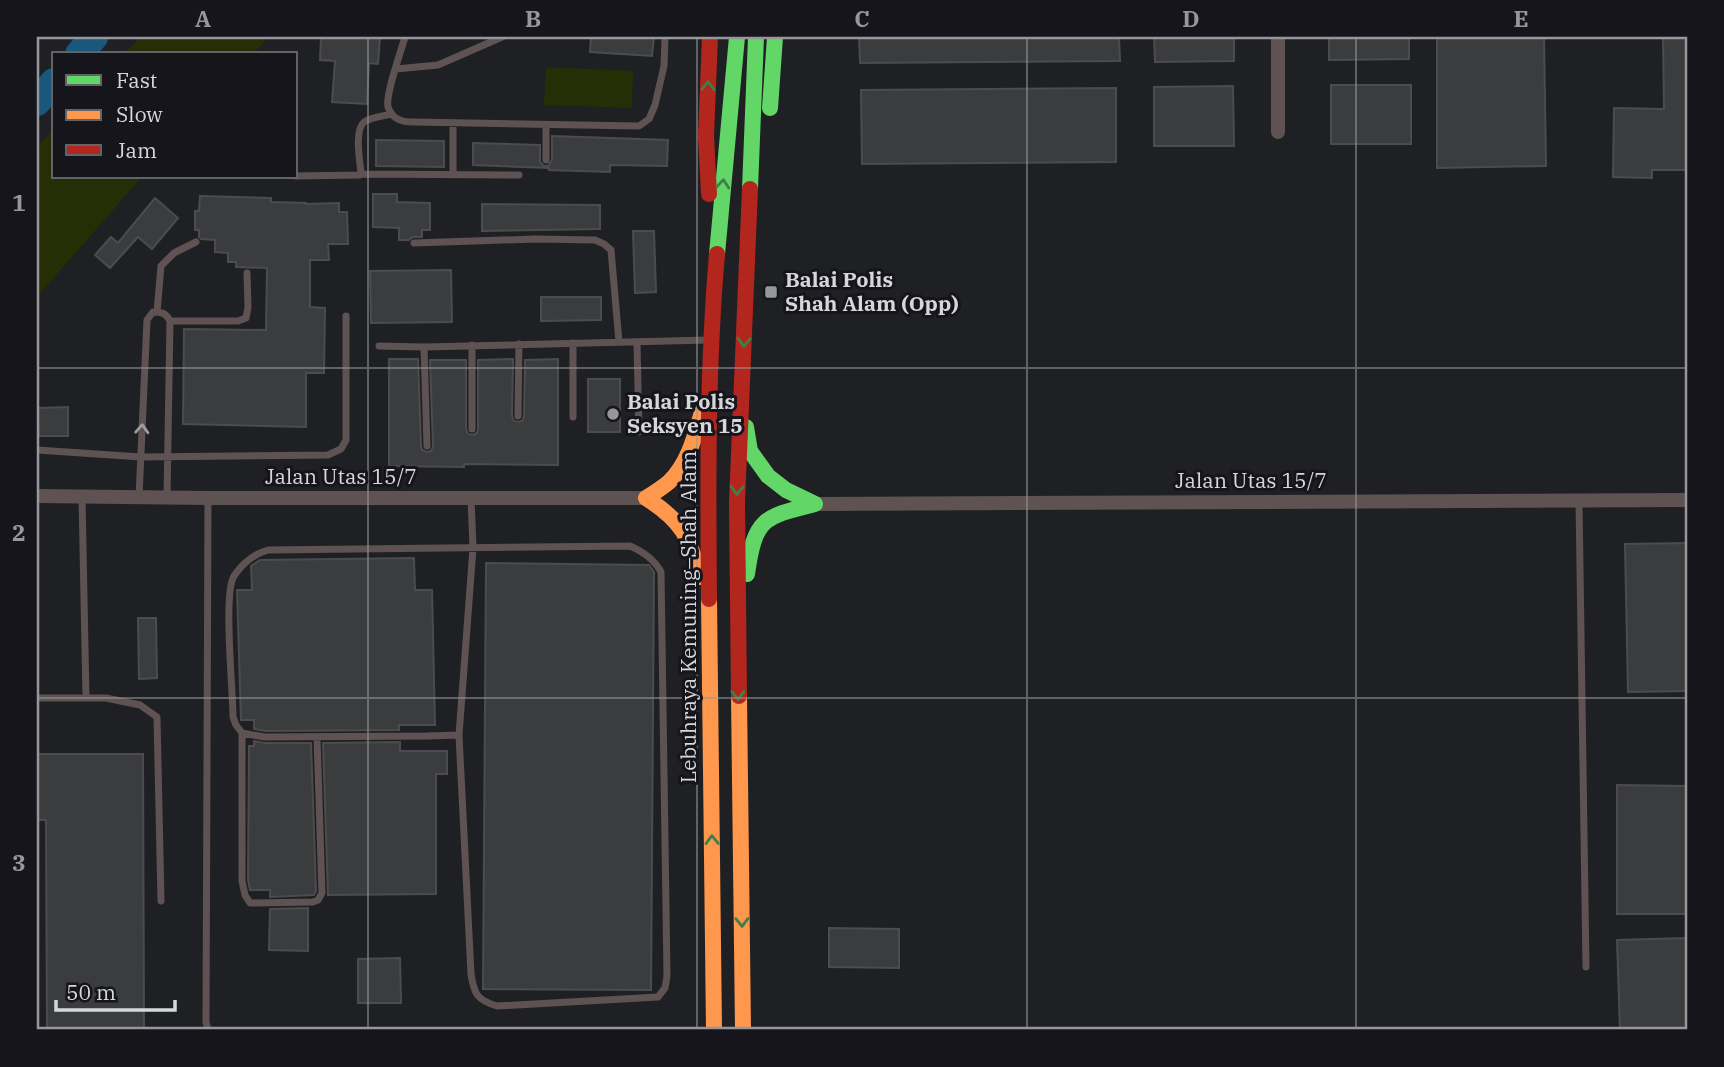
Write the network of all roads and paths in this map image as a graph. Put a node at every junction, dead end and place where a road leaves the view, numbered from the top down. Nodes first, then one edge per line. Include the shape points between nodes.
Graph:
1 (405, 37) edge
2 (502, 37) edge
3 (665, 37) edge
4 (710, 37) edge
5 (737, 37) edge
6 (756, 37) edge
7 (775, 37) edge
8 (1278, 37) edge
9 (396, 69) junction
10 (392, 114) junction
11 (453, 123) junction
12 (546, 125) junction
13 (1278, 132) dead end
14 (546, 160) dead end
15 (361, 174) junction
16 (453, 175) junction
17 (519, 175) dead end
18 (298, 176) edge
19 (196, 242) dead end
20 (414, 243) dead end
21 (247, 273) dead end
22 (746, 285) junction
23 (713, 301) junction
24 (157, 312) junction
25 (346, 316) dead end
26 (170, 321) junction
27 (712, 340) junction
28 (638, 341) junction
29 (619, 342) junction
30 (573, 343) junction
31 (519, 344) junction
32 (472, 345) junction
33 (379, 346) dead end
34 (424, 347) junction
35 (711, 381) junction
36 (742, 398) junction
37 (518, 416) dead end
38 (573, 417) dead end
39 (472, 429) dead end
40 (639, 432) dead end
41 (426, 446) dead end
42 (37, 450) edge
43 (141, 457) junction
44 (168, 457) junction
45 (37, 496) edge
46 (82, 497) junction
47 (139, 497) junction
48 (167, 498) junction
49 (208, 498) junction
50 (471, 498) junction
51 (646, 498) junction
52 (1687, 499) edge
53 (1579, 500) junction
54 (815, 504) junction
55 (473, 548) junction
56 (709, 616) junction
57 (737, 626) junction
58 (37, 698) edge
59 (86, 698) junction
60 (242, 733) junction
61 (459, 735) junction
62 (317, 737) junction
63 (161, 901) dead end
64 (1586, 967) dead end
65 (208, 1030) edge
66 (714, 1030) edge
67 (743, 1030) edge

1 - 9 lane
2 - 9 lane via 438,65
3 - 12 lane via 664,66 649,119 639,126
23 -> 4 highway via 706,136
23 -> 5 highway, Lebuhraya Kemuning–Shah Alam
6 - 22 highway
7 - 22 highway
8 - 13 street
9 - 10 lane via 387,106
10 - 11 lane via 414,122
10 - 15 lane via 371,119 361,127
11 - 12 lane
11 - 16 lane
12 - 14 lane
15 - 16 lane
15 - 18 lane
16 - 17 lane
19 - 24 lane via 161,266
20 - 29 lane via 535,239 604,244 611,250
21 - 26 lane via 246,318
22 -> 36 highway
23 - 27 highway, Lebuhraya Kemuning–Shah Alam
24 - 26 lane
43 -> 24 lane via 147,320
25 - 44 lane via 346,440 341,449 328,455
26 - 44 lane
27 - 28 lane
27 - 35 highway, Lebuhraya Kemuning–Shah Alam
28 - 29 lane
28 - 40 lane
29 - 30 lane
30 - 31 lane
30 - 38 lane
31 - 32 lane
31 - 37 lane
32 - 34 lane
32 - 39 lane
33 - 34 lane
34 - 41 lane
35 - 51 highway via 682,466
35 - 56 highway, Lebuhraya Kemuning–Shah Alam
36 - 54 highway via 750,451 768,476
36 -> 57 highway
42 - 43 lane
43 - 44 lane
43 - 47 lane
44 - 48 lane
45 - 46 street, Jalan Utas 15/7
46 - 47 street, Jalan Utas 15/7
46 - 59 lane
47 - 48 street, Jalan Utas 15/7
48 - 49 street, Jalan Utas 15/7
49 - 50 street, Jalan Utas 15/7
49 - 65 lane
50 - 51 street, Jalan Utas 15/7
50 - 55 lane
51 - 56 highway via 680,522 693,549
52 - 53 street, Jalan Utas 15/7
53 - 54 street, Jalan Utas 15/7
53 - 64 lane
54 - 57 highway via 784,511 763,523 752,545
55 - 60 lane via 256,553 233,578 229,602 233,717
55 - 61 lane
55 - 61 lane via 630,546 655,562 661,572 667,976 658,998 497,1006 482,1001 473,990
66 -> 56 highway, Lebuhraya Kemuning–Shah Alam
57 -> 67 highway
58 - 59 lane
59 - 63 lane via 140,705 157,717
60 - 62 lane
60 - 62 lane via 242,881 250,903 313,902 322,893
61 - 62 lane

